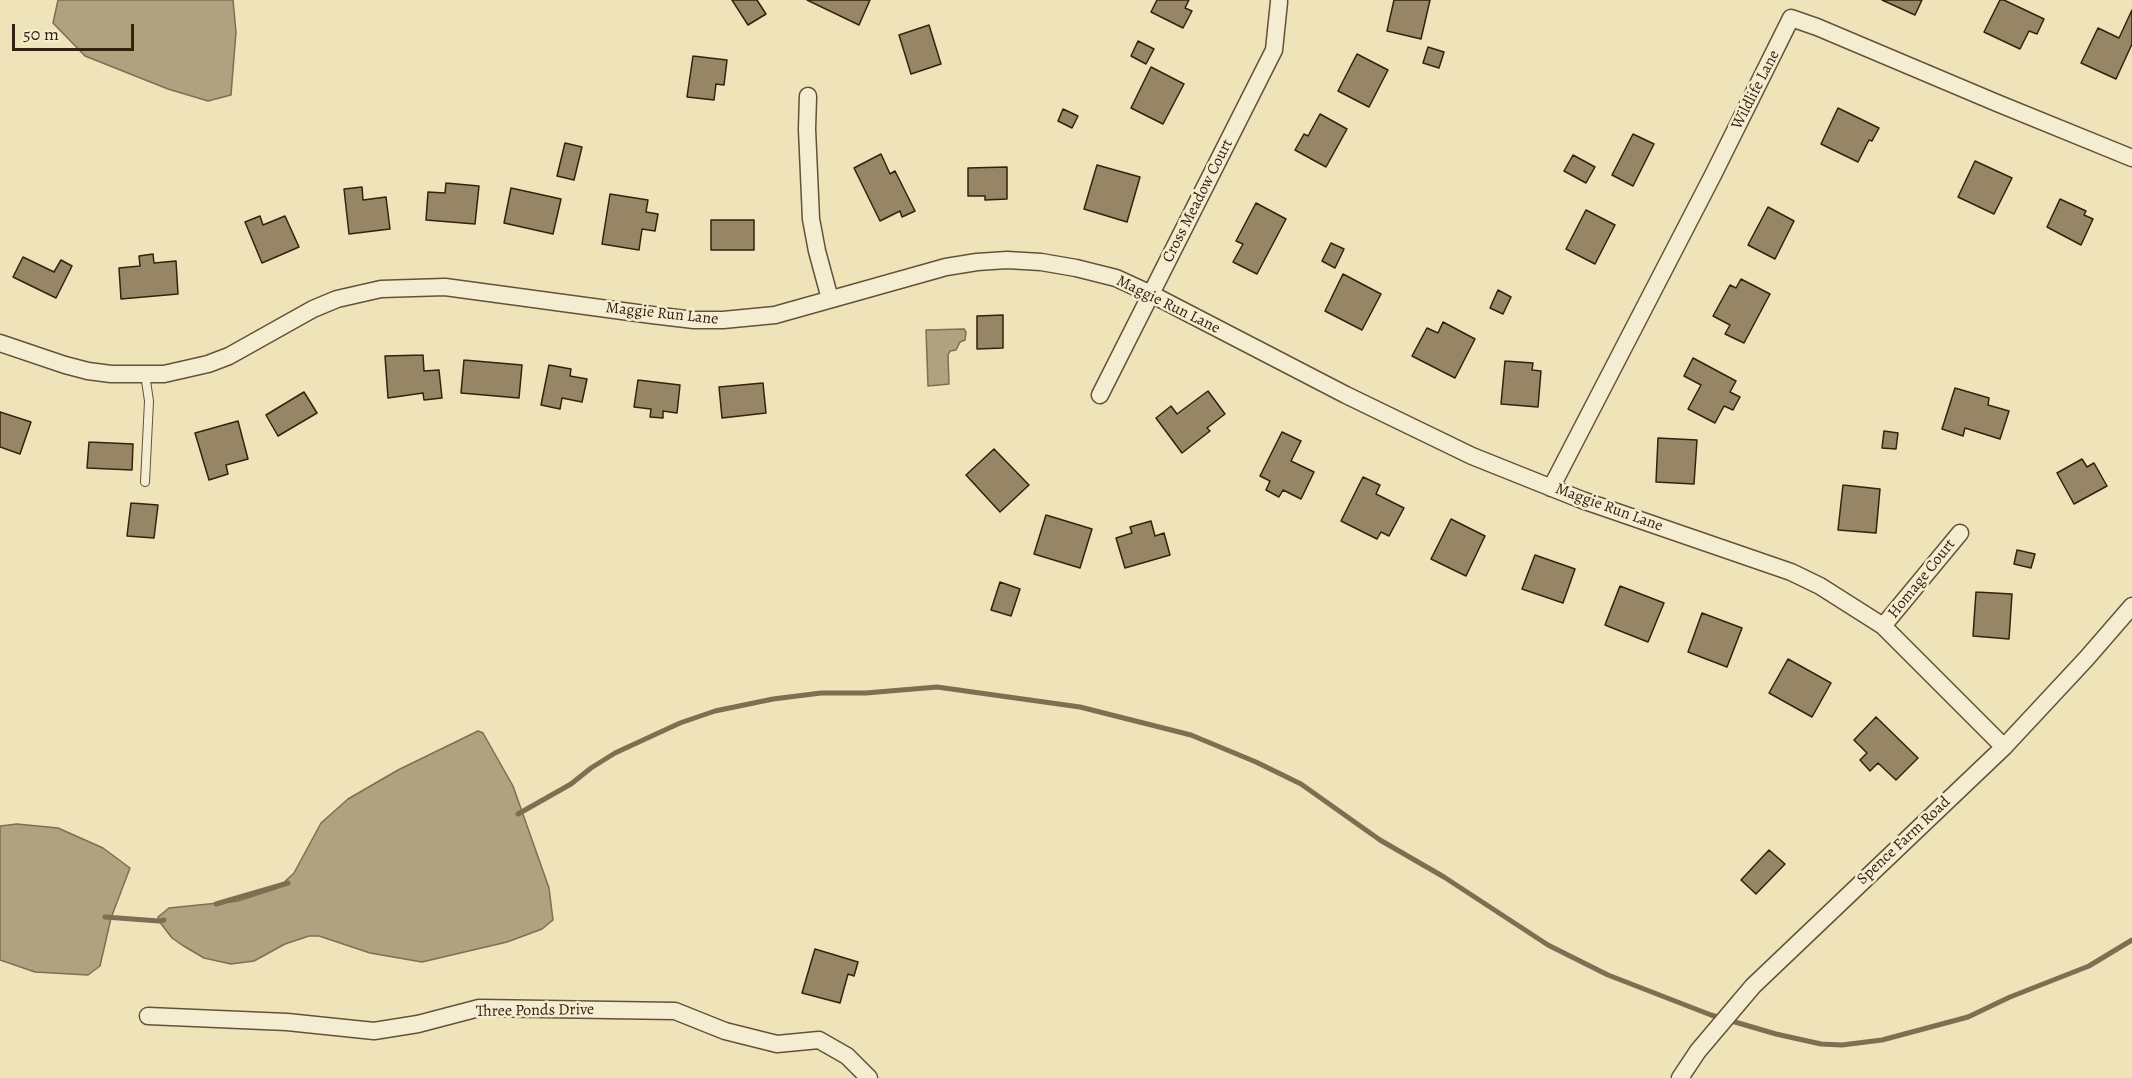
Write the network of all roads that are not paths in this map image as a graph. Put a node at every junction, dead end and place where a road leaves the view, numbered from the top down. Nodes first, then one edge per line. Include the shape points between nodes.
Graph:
1 (1279, 2) dead end
2 (808, 96) dead end
3 (2132, 158) edge
4 (1151, 294) junction
5 (830, 299) junction
6 (0, 343) edge
7 (145, 374) junction
8 (1100, 395) dead end
9 (145, 482) dead end
10 (1551, 488) junction
11 (1960, 533) dead end
12 (2132, 606) edge
13 (1883, 626) junction
14 (2004, 747) junction
15 (148, 1016) dead end
16 (869, 1078) edge
17 (1680, 1078) edge

1 - 4 street, Cross Meadow Court via 1274,50
2 - 5 street via 811,219
3 - 10 street, Wildlife Lane via 1791,18
4 - 5 street, Maggie Run Lane via 1116,278 1076,268 1007,260 946,267
4 - 8 street, Cross Meadow Court
4 - 10 street, Maggie Run Lane via 1428,436
5 - 7 street, Maggie Run Lane via 775,315 694,320 445,287 381,289 321,306 208,364
6 - 7 street, Maggie Run Lane via 88,371
7 - 9 lane via 149,401
10 - 13 street, Maggie Run Lane via 1791,572
11 - 13 street, Homage Court
12 - 14 street, Spence Farm Road
13 - 14 street, Maggie Run Lane
14 - 17 street, Spence Farm Road via 1753,986
15 - 16 street, Three Ponds Drive via 287,1022 374,1031 479,1008 675,1011 725,1031 777,1044 819,1040 847,1056

